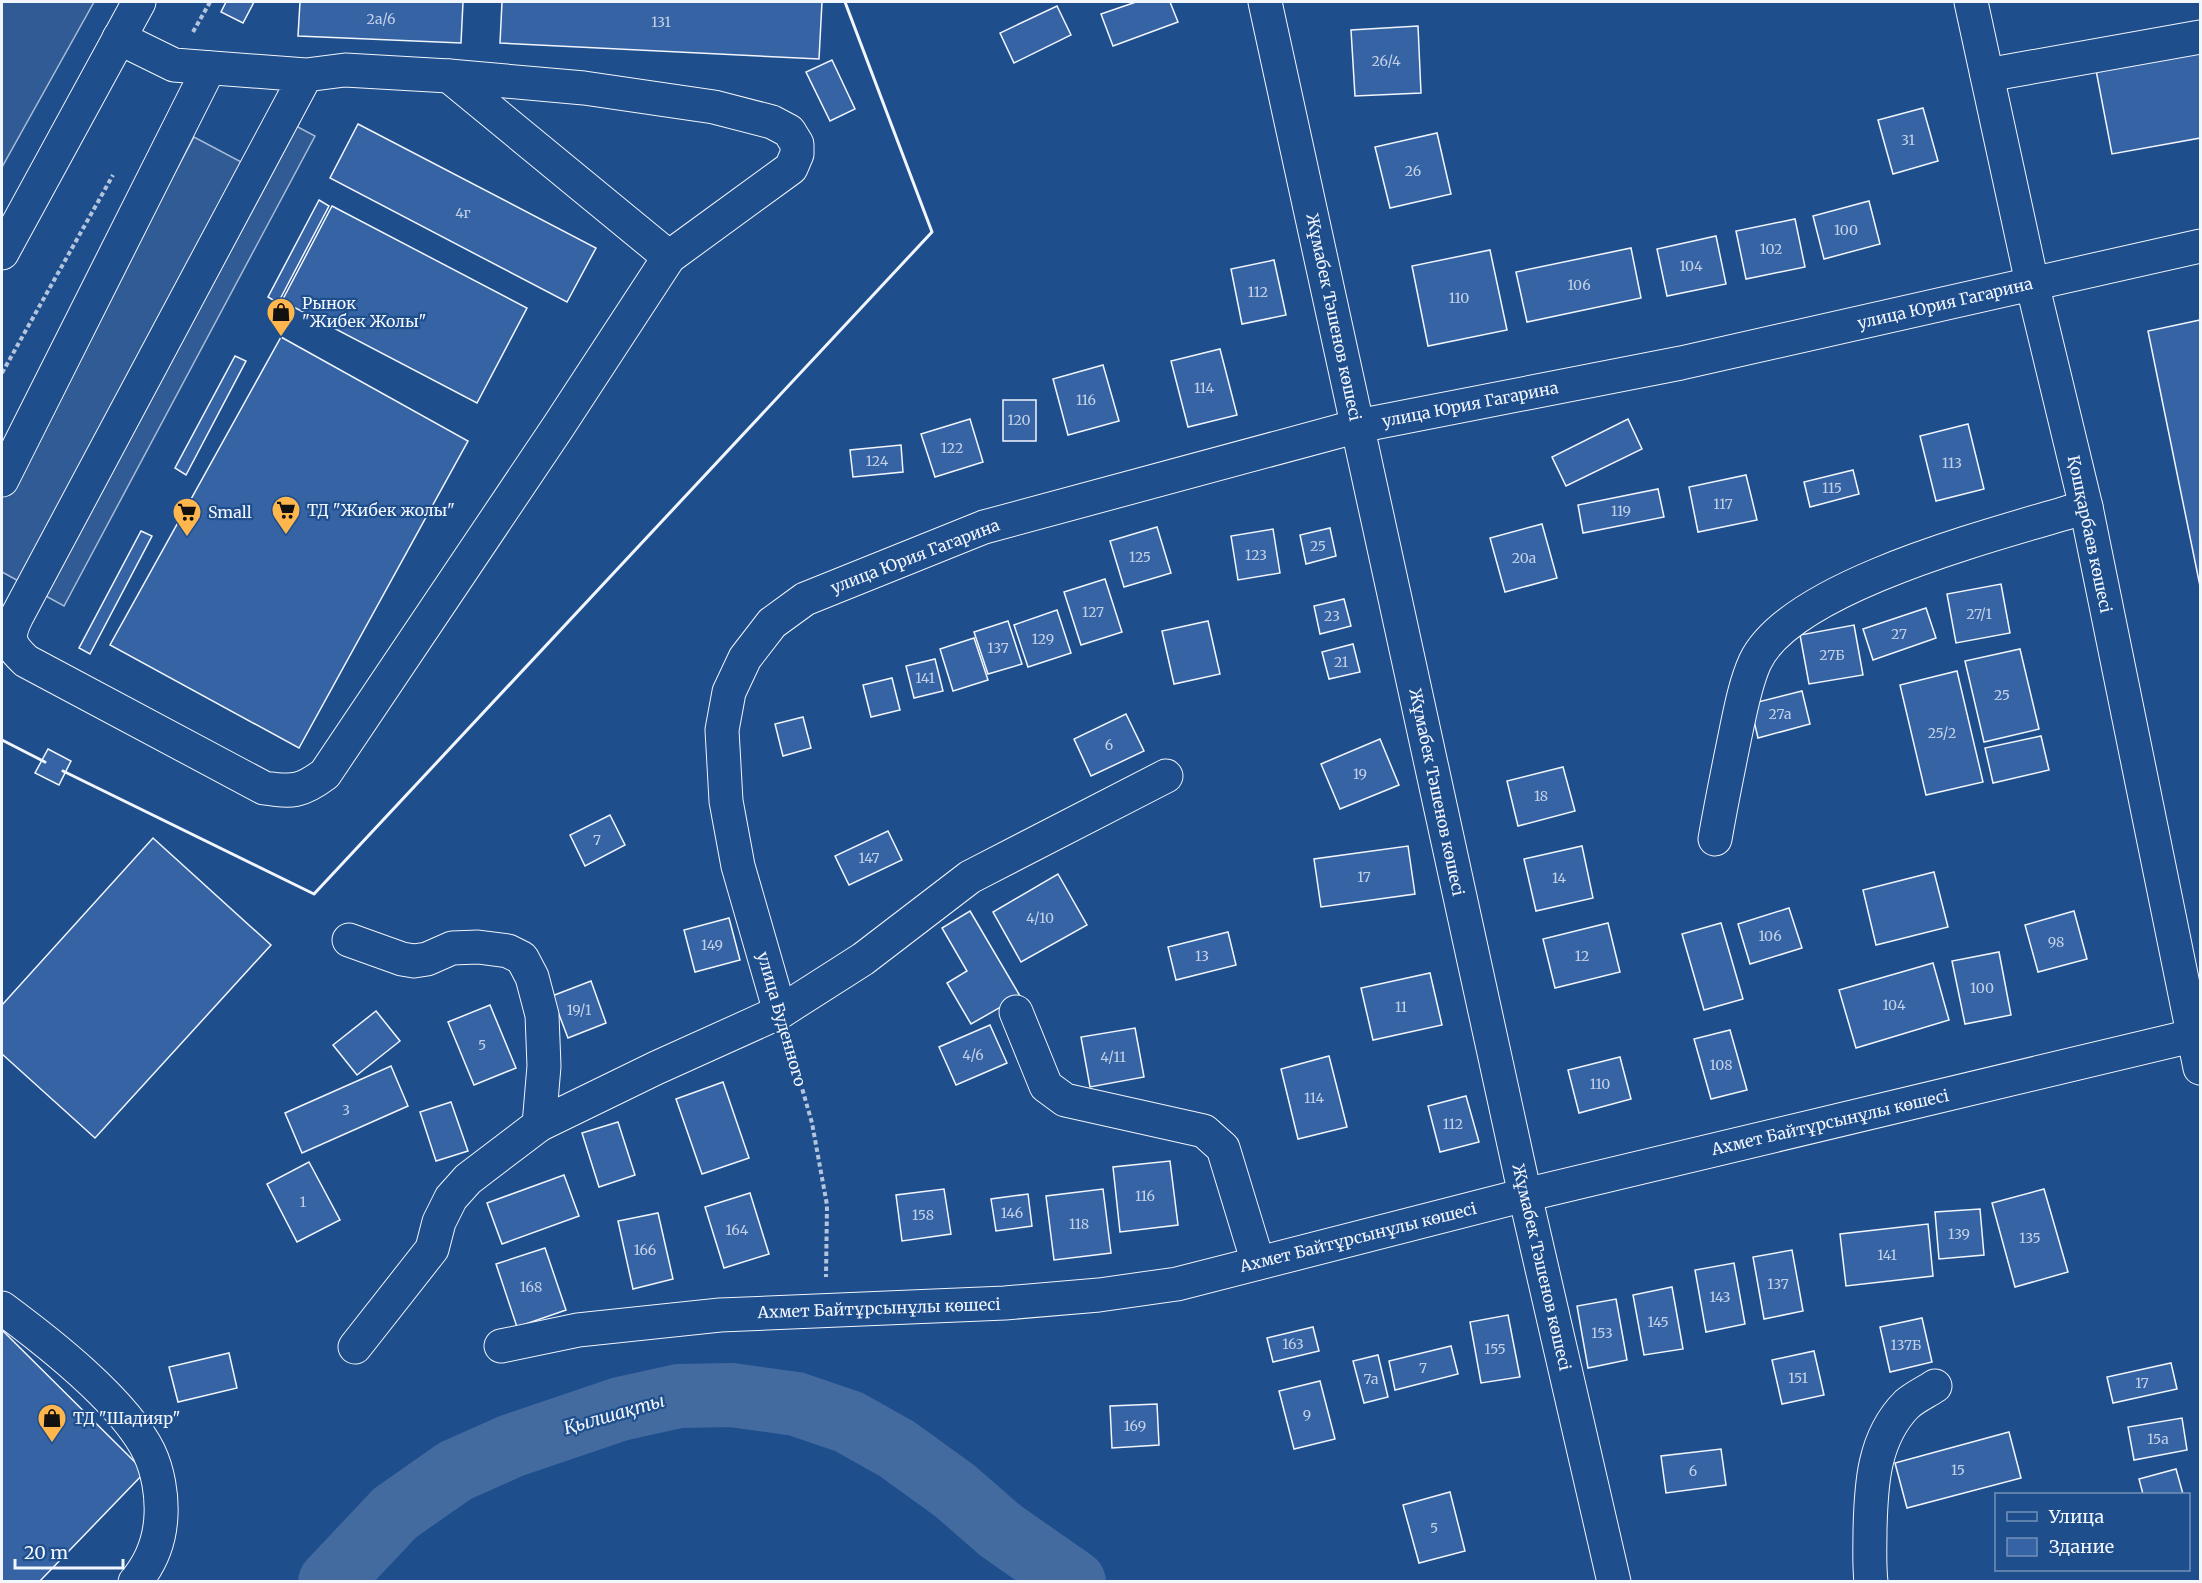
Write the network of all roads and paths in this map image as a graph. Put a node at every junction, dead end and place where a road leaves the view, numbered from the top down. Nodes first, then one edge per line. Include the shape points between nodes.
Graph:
1 (139, 2) edge
2 (210, 2) edge
3 (1265, 2) edge
4 (1971, 2) edge
5 (2200, 37) edge
6 (119, 38) junction
7 (174, 65) junction
8 (209, 68) junction
9 (306, 75) junction
10 (1987, 75) junction
11 (449, 76) junction
12 (117, 168) dead end
13 (2200, 246) edge
14 (2, 253) edge
15 (669, 257) junction
16 (2032, 283) junction
17 (2, 373) edge
18 (1358, 426) junction
19 (2, 480) edge
20 (2086, 507) junction
21 (5, 632) edge
22 (722, 730) joint
23 (1166, 776) dead end
24 (1714, 839) dead end
25 (349, 940) dead end
26 (780, 1012) junction
27 (1016, 1012) dead end
28 (2197, 1035) edge
29 (2200, 1068) edge
30 (538, 1125) junction
31 (1525, 1195) junction
32 (1258, 1263) junction
33 (2, 1308) edge
34 (826, 1310) junction
35 (501, 1346) dead end
36 (356, 1347) dead end
37 (1935, 1386) dead end
38 (135, 1581) edge
39 (1614, 1581) edge
40 (1871, 1581) edge

1 - 6 street
2 - 7 path
3 - 18 street, Жұмабек Тәшенов көшесі
4 - 10 street, Қошқарбаев көшесі
5 - 10 street
6 - 7 street
6 - 14 street
7 - 8 street
8 - 9 street
8 - 19 street
9 - 11 street via 345,70
9 - 21 street
10 - 16 street, Қошқарбаев көшесі
11 - 15 street
11 - 15 street via 585,88 714,107 772,122 789,131 797,144 791,168
12 - 17 path
13 - 16 street, улица Юрия Гагарина
15 - 21 street via 332,764 312,784 295,791 264,788 26,662 13,649
16 - 18 street, улица Юрия Гагарина via 1681,363
16 - 20 street, Қошқарбаев көшесі
18 - 22 street, улица Юрия Гагарина via 984,526 805,599 771,623 745,657 729,692
18 - 31 street, Жұмабек Тәшенов көшесі
20 - 24 street via 1907,563 1856,584 1799,615 1774,634 1755,662 1740,711
20 - 28 street, Қошқарбаев көшесі
22 - 26 street, улица Буденного via 726,801 738,866
23 - 26 street via 970,877 863,958
25 - 30 street via 414,961 452,948 478,947 508,951 522,958 532,977 542,1015 544,1066
26 - 30 street
26 - 34 path, улица Буденного via 812,1124 827,1204
27 - 32 street via 1046,1086 1065,1100 1204,1131 1222,1148
28 - 29 street, Қошқарбаев көшесі
28 - 31 street, Ахмет Байтұрсынұлы көшесі
30 - 36 street via 468,1179 451,1198 432,1249
31 - 32 street, Ахмет Байтұрсынұлы көшесі
31 - 39 street, Жұмабек Тәшенов көшесі
32 - 34 street, Ахмет Байтұрсынұлы көшесі via 1177,1284 1100,1295 1005,1304
33 - 38 street via 86,1377 129,1420 150,1453 162,1496 161,1531 148,1567
34 - 35 street, Ахмет Байтұрсынұлы көшесі via 720,1315 578,1330
37 - 40 street via 1908,1404 1890,1426 1877,1457 1871,1492

